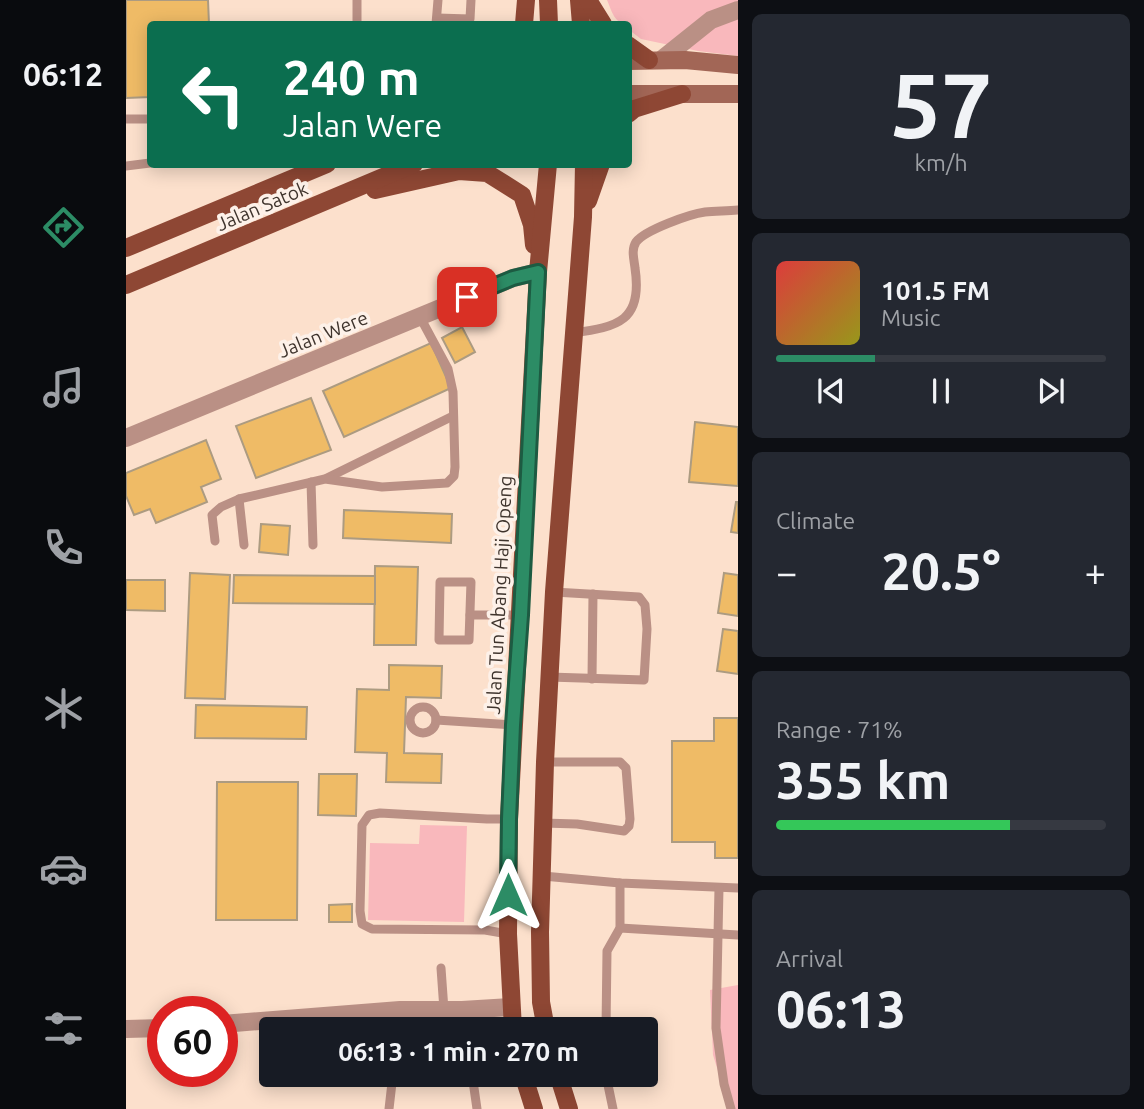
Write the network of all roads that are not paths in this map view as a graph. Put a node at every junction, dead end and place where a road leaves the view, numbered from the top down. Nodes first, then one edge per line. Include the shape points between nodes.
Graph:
1 (357, 0) edge
2 (438, 0) edge
3 (471, 0) edge
4 (526, 0) edge
5 (548, 0) edge
6 (579, 0) edge
7 (588, 0) edge
8 (738, 10) edge
9 (357, 21) edge
10 (436, 21) edge
11 (524, 21) edge
12 (549, 21) edge
13 (582, 21) edge
14 (601, 21) edge
15 (632, 47) edge
16 (655, 60) junction
17 (632, 61) edge
18 (738, 65) edge
19 (632, 94) edge
20 (682, 94) junction
21 (738, 94) edge
22 (632, 111) edge
23 (147, 118) edge
24 (126, 119) edge
25 (147, 163) edge
26 (126, 166) edge
27 (317, 168) edge
28 (405, 168) edge
29 (548, 168) edge
30 (584, 168) edge
31 (600, 168) edge
32 (332, 200) junction
33 (738, 210) edge
34 (583, 217) junction
35 (127, 246) edge
36 (538, 272) junction
37 (126, 285) edge
38 (420, 317) junction
39 (573, 333) junction
40 (453, 416) junction
41 (126, 438) edge
42 (325, 479) junction
43 (311, 482) junction
44 (239, 499) junction
45 (215, 541) dead end
46 (244, 545) dead end
47 (313, 545) dead end
48 (554, 592) junction
49 (593, 594) junction
50 (470, 615) junction
51 (521, 615) junction
52 (550, 677) junction
53 (592, 679) junction
54 (436, 720) dead end
55 (513, 725) junction
56 (545, 762) junction
57 (509, 819) junction
58 (544, 823) junction
59 (542, 876) junction
60 (620, 883) junction
61 (719, 888) junction
62 (738, 888) edge
63 (620, 928) junction
64 (508, 934) junction
65 (718, 934) junction
66 (738, 935) edge
67 (441, 968) dead end
68 (511, 1007) junction
69 (400, 1010) junction
70 (444, 1010) junction
71 (462, 1010) junction
72 (400, 1017) edge
73 (463, 1017) edge
74 (512, 1017) edge
75 (544, 1017) edge
76 (606, 1017) edge
77 (238, 1023) edge
78 (147, 1028) edge
79 (126, 1029) edge
80 (392, 1087) edge
81 (474, 1087) edge
82 (527, 1087) edge
83 (562, 1087) edge
84 (608, 1087) edge
85 (389, 1109) edge
86 (477, 1109) edge
87 (534, 1109) edge
88 (569, 1109) edge
89 (613, 1109) edge
90 (731, 1109) edge

1 - 9 lane
2 - 10 lane
3 - 10 lane via 470,19
4 - 11 main road
5 - 12 main road
6 - 13 main road
7 - 14 main road
8 - 16 street via 711,19
15 - 16 main road
16 - 17 main road
16 - 18 main road
19 - 20 main road
20 - 21 main road
20 - 22 main road
23 - 24 lane
25 - 26 lane
27 - 35 main road, Jalan Satok
28 - 32 main road, Jalan Satok
29 - 36 main road, Jalan Tun Abang Haji Openg
30 - 34 main road
31 - 34 main road
32 - 36 main road via 459,171 486,173 522,195
32 - 37 main road, Jalan Satok
33 - 39 lane via 702,212 655,228 637,241 633,253 638,286 633,310 620,323
34 - 39 main road
36 - 38 street, Jalan Were
36 - 51 main road, Jalan Tun Abang Haji Openg
38 - 40 lane via 448,369
38 - 41 street, Jalan Were
39 - 48 main road
40 - 42 lane
40 - 42 lane via 455,467 447,483 382,487
42 - 43 lane
43 - 44 lane
43 - 47 lane
44 - 45 lane via 212,515
44 - 46 lane
48 - 49 lane
48 - 52 main road
49 - 53 lane
49 - 53 lane via 639,597 645,605 647,629 644,680
50 - 50 lane via 469,640 439,640 440,582 471,582
50 - 51 lane
51 - 55 main road, Jalan Tun Abang Haji Openg
52 - 53 lane
52 - 56 main road
54 - 55 lane
55 - 57 main road, Jalan Tun Abang Haji Openg
56 - 58 main road
56 - 58 lane via 620,762 626,768 630,819 624,831
57 - 64 main road, Jalan Tun Abang Haji Openg
57 - 64 lane via 369,815 362,825 360,899 362,924 372,929
58 - 59 main road
59 - 60 lane
59 - 75 main road
60 - 61 lane
60 - 63 lane
61 - 62 lane
61 - 65 lane
63 - 65 lane
63 - 76 lane via 607,951
64 - 68 main road, Jalan Tun Abang Haji Openg
65 - 66 lane
65 - 90 lane via 716,1027
67 - 70 lane
68 - 71 street
68 - 74 main road, Jalan Tun Abang Haji Openg
69 - 70 street
69 - 72 lane
69 - 77 street
70 - 71 street
71 - 73 lane
78 - 79 street
80 - 85 lane
81 - 86 lane
82 - 87 main road
83 - 88 main road
84 - 89 lane

